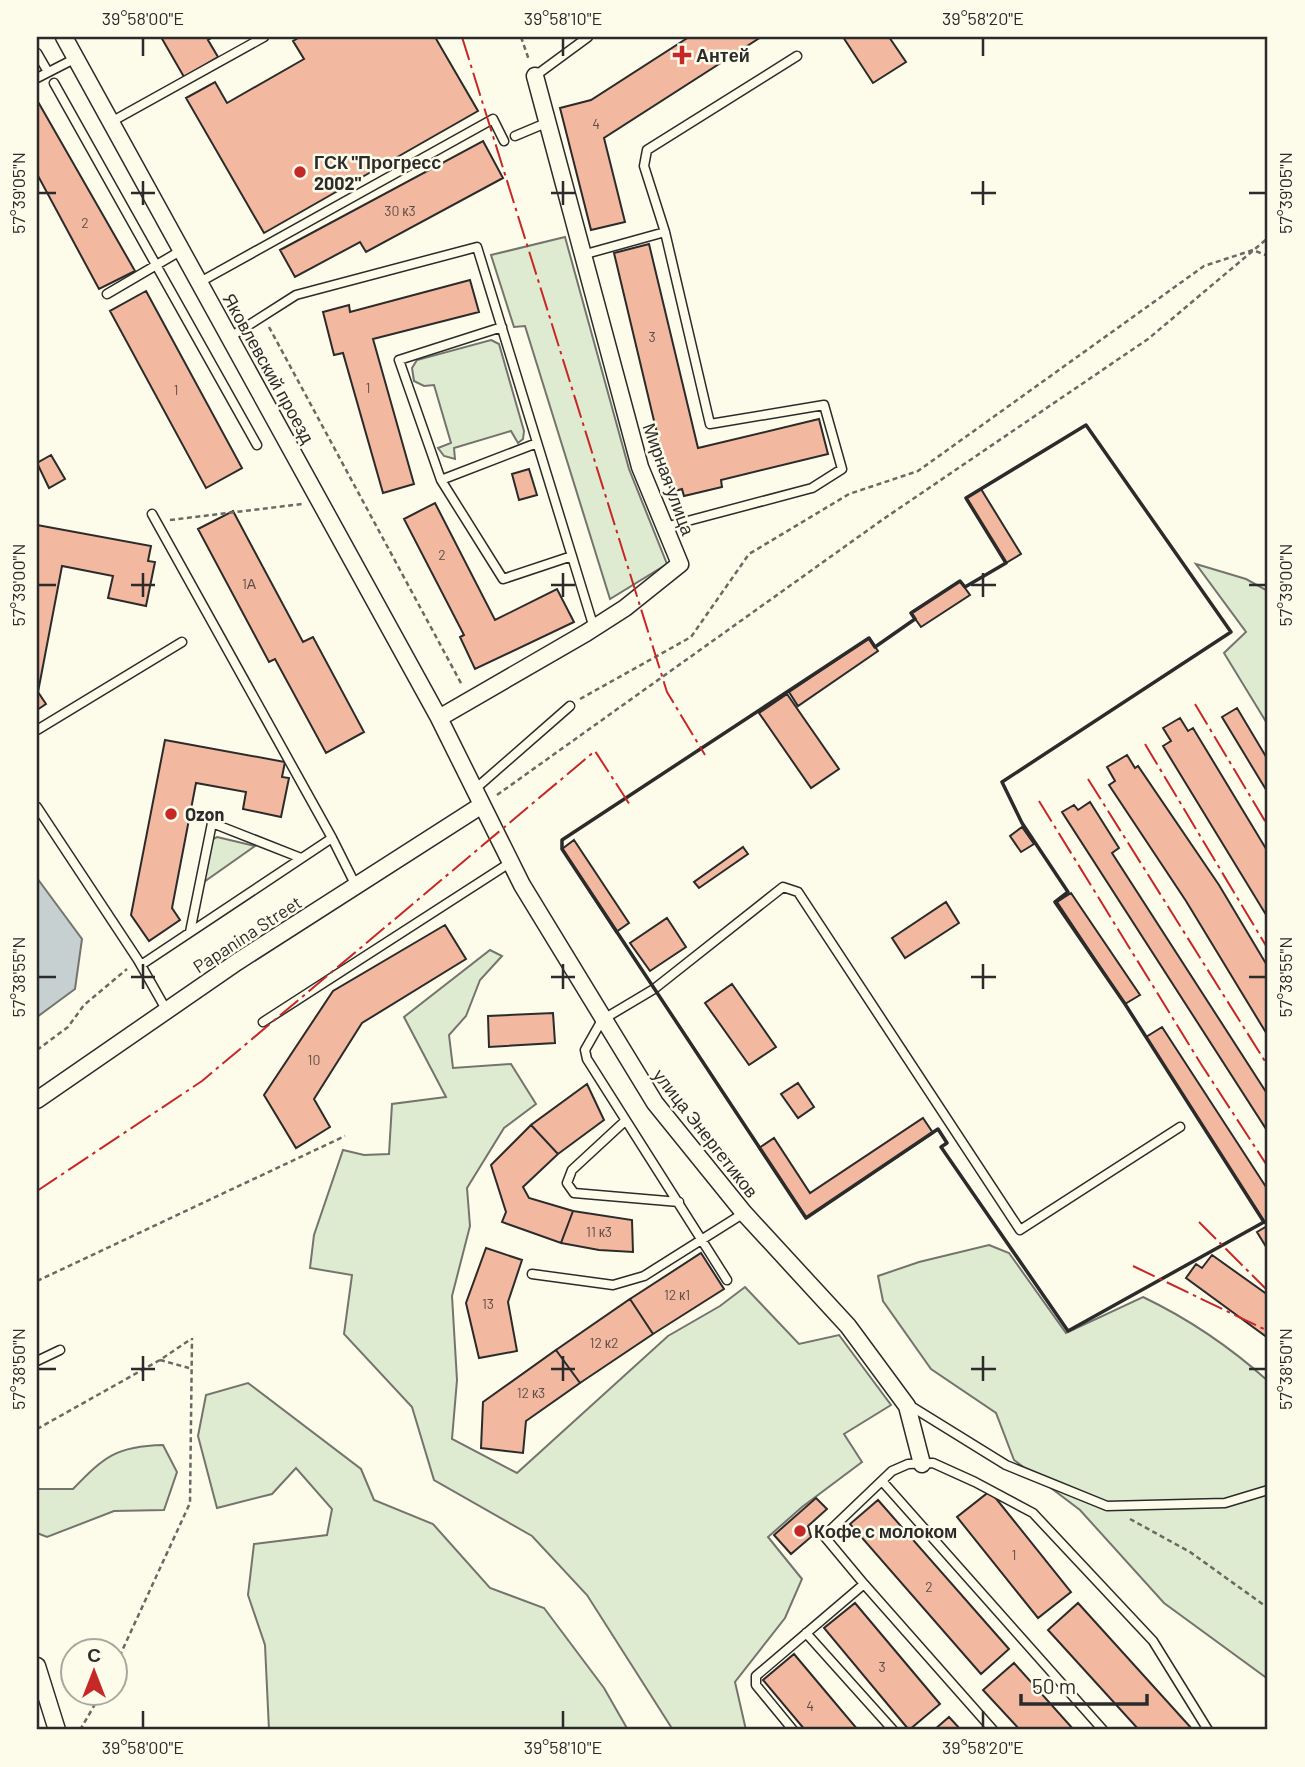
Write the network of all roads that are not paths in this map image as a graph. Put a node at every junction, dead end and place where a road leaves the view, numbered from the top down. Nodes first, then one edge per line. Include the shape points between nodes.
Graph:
1 (64, 37) edge
2 (264, 37) edge
3 (588, 37) edge
4 (37, 53) edge
5 (797, 56) dead end
6 (76, 58) junction
7 (48, 72) junction
8 (535, 76) joint
9 (37, 78) edge
10 (54, 83) dead end
11 (111, 122) junction
12 (546, 123) junction
13 (515, 136) dead end
14 (504, 141) dead end
15 (665, 232) junction
16 (182, 250) junction
17 (582, 255) junction
18 (157, 265) junction
19 (200, 282) junction
20 (107, 294) dead end
21 (502, 327) junction
22 (230, 337) junction
23 (537, 443) junction
24 (257, 445) dead end
25 (441, 480) junction
26 (154, 518) road end
27 (664, 527) junction
28 (572, 556) junction
29 (594, 628) junction
30 (182, 642) dead end
31 (570, 706) road end
32 (439, 718) junction
33 (37, 730) edge
34 (474, 790) junction
35 (482, 805) junction
36 (37, 807) edge
37 (332, 838) junction
38 (301, 859) junction
39 (511, 862) junction
40 (356, 886) junction
41 (190, 932) junction
42 (139, 963) junction
43 (167, 1011) junction
44 (602, 1020) junction
45 (263, 1021) dead end
46 (37, 1100) edge
47 (625, 1121) junction
48 (1180, 1126) dead end
49 (679, 1202) junction
50 (744, 1213) junction
51 (703, 1239) junction
52 (533, 1274) dead end
53 (727, 1280) dead end
54 (60, 1350) dead end
55 (37, 1361) edge
56 (904, 1402) junction
57 (922, 1464) junction
58 (882, 1481) junction
59 (1268, 1490) edge
60 (864, 1584) junction
61 (806, 1633) junction
62 (37, 1666) edge
63 (57, 1730) edge
64 (793, 1730) edge
65 (893, 1730) edge
66 (993, 1730) edge
67 (1103, 1730) edge
68 (1208, 1730) edge

1 - 6 street, Яковлевский проезд
2 - 11 lane
3 - 8 lane
4 - 7 lane
5 - 15 lane via 647,150 643,166
6 - 7 lane
6 - 11 street, Яковлевский проезд
7 - 9 lane
8 - 12 street, Мирная улица
10 - 18 lane
11 - 16 street, Яковлевский проезд
12 - 13 lane
12 - 17 street, Мирная улица
14 - 19 lane via 493,119
15 - 17 lane
15 - 27 lane via 710,424 824,405 842,468 812,488
16 - 18 lane
16 - 19 street, Яковлевский проезд
17 - 27 street, Мирная улица via 640,467
18 - 20 lane
18 - 24 lane
19 - 22 street, Яковлевский проезд
21 - 22 lane via 477,247 296,295
21 - 23 lane
21 - 25 lane via 399,360
22 - 32 street, Яковлевский проезд
23 - 25 lane
23 - 28 lane
25 - 28 lane via 503,579
26 - 37 lane
27 - 29 street, Мирная улица via 680,564
28 - 29 lane
29 - 32 street, Мирная улица
30 - 33 lane
31 - 34 lane
32 - 34 street
34 - 35 street
35 - 39 street, улица Энергетиков
35 - 40 street, Papanina Street
36 - 42 lane
37 - 38 lane
37 - 40 lane
38 - 41 lane
38 - 41 lane via 212,824
39 - 44 street, улица Энергетиков
39 - 45 lane
40 - 43 street, Papanina Street
41 - 42 lane
42 - 43 lane
43 - 46 street, Papanina Street
44 - 47 lane via 585,1054
44 - 48 lane via 654,989 783,887 798,892 1020,1230
44 - 50 street, улица Энергетиков via 655,1103
47 - 49 lane
47 - 49 lane via 572,1170 569,1189
49 - 51 lane
50 - 51 lane
50 - 56 street, улица Энергетиков via 848,1326
51 - 52 lane via 644,1276 613,1284
51 - 53 lane
54 - 55 lane
56 - 57 street, улица Энергетиков
56 - 59 lane via 1006,1465 1107,1506 1225,1503
57 - 58 lane via 908,1464
57 - 68 lane via 933,1463 1033,1513 1153,1641
58 - 60 lane via 824,1537
58 - 67 lane
60 - 61 lane
60 - 66 lane
61 - 64 lane via 755,1681
61 - 65 lane
62 - 63 street

